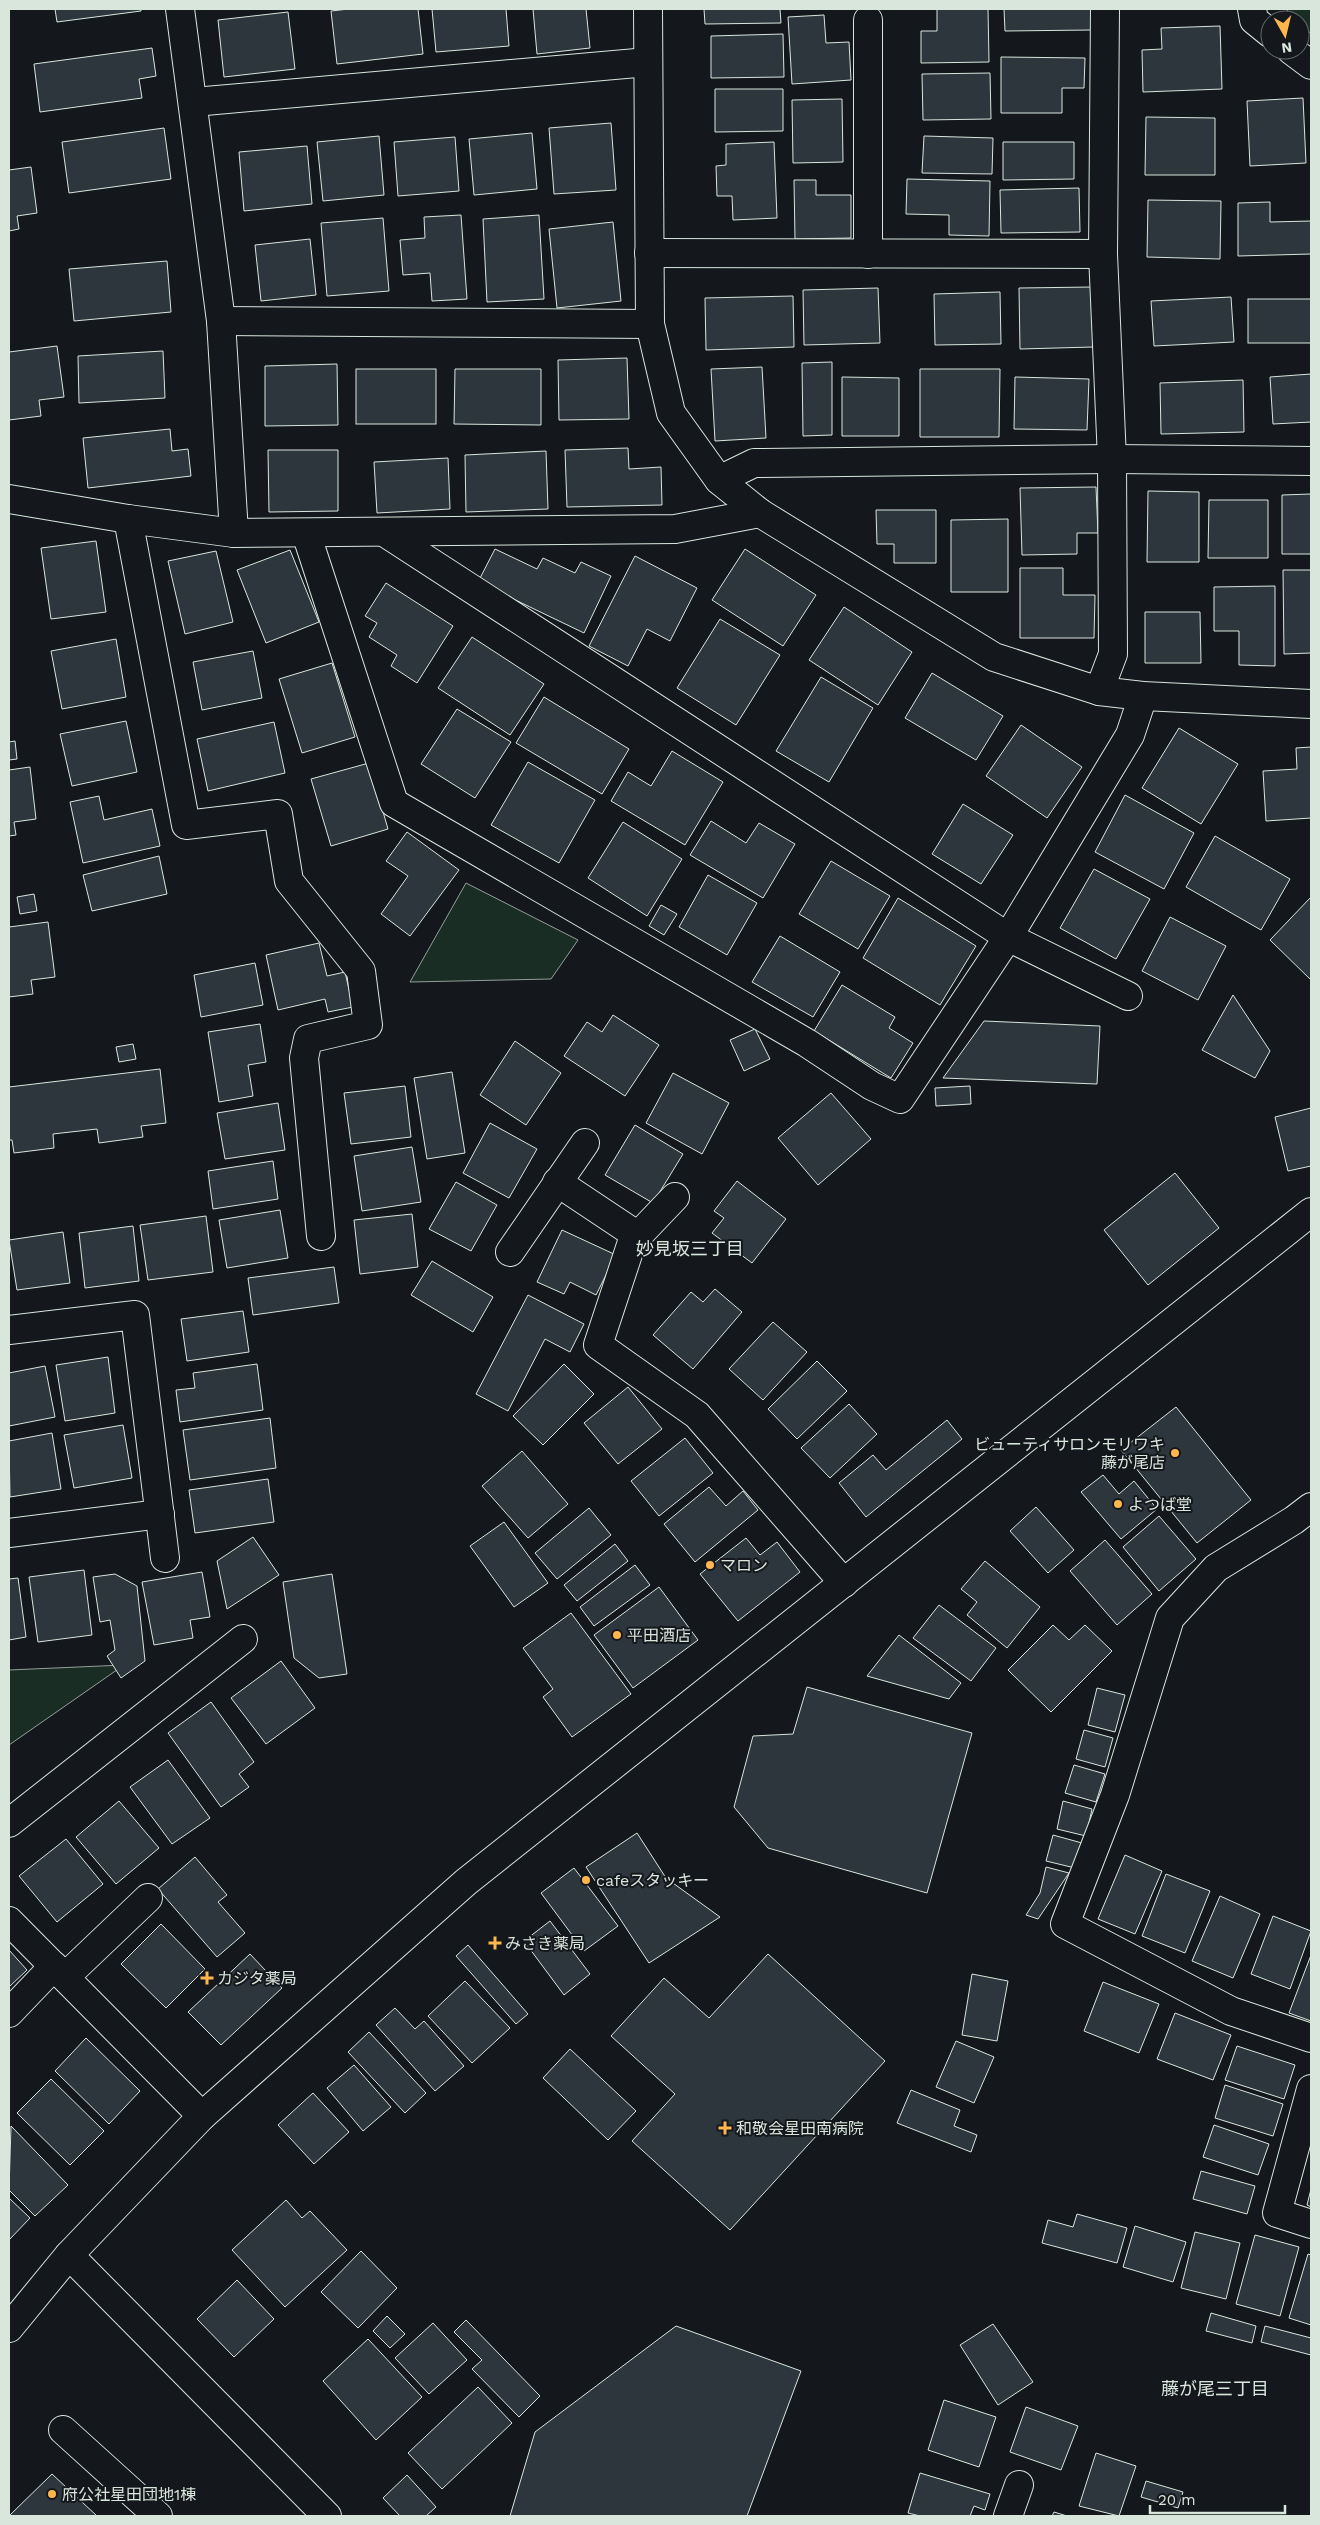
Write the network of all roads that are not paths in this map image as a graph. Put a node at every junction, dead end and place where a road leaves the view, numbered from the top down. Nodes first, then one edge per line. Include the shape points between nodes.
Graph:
1 (180, 9) edge
2 (648, 9) edge
3 (1105, 9) edge
4 (1252, 9) edge
5 (868, 20) dead end
6 (1260, 25) edge
7 (648, 62) junction
8 (194, 102) junction
9 (649, 253) junction
10 (868, 254) junction
11 (1103, 254) junction
12 (221, 321) junction
13 (650, 324) junction
14 (1112, 459) junction
15 (1311, 461) edge
16 (719, 480) junction
17 (9, 499) edge
18 (760, 513) junction
19 (128, 519) junction
20 (384, 532) junction
21 (234, 533) junction
22 (306, 533) junction
23 (1099, 691) junction
24 (1143, 696) junction
25 (1311, 704) edge
26 (1008, 937) junction
27 (1128, 996) dead end
28 (585, 1143) dead end
29 (557, 1182) junction
30 (675, 1197) dead end
31 (1311, 1212) edge
32 (321, 1236) dead end
33 (638, 1236) junction
34 (510, 1252) dead end
35 (9, 1330) edge
36 (1311, 1507) edge
37 (160, 1514) junction
38 (9, 1533) edge
39 (165, 1558) dead end
40 (844, 1583) junction
41 (243, 1639) dead end
42 (9, 1823) edge
43 (148, 1898) dead end
44 (9, 1921) edge
45 (59, 1972) junction
46 (9, 2013) edge
47 (1311, 2038) edge
48 (1311, 2089) edge
49 (202, 2116) junction
50 (1311, 2224) edge
51 (69, 2255) junction
52 (9, 2328) edge
53 (63, 2430) dead end
54 (1019, 2485) dead end
55 (158, 2516) edge
56 (327, 2516) edge
57 (1008, 2516) edge

1 - 8 street
2 - 7 street
3 - 11 street
4 - 6 street via 1254,20
5 - 10 street
7 - 8 street
7 - 9 street
8 - 12 street
9 - 10 street
9 - 13 street
10 - 11 street
11 - 14 street
12 - 13 street
12 - 21 street
13 - 16 street via 671,413
14 - 15 street
14 - 16 street via 754,463
14 - 23 street via 1113,654
16 - 18 street
17 - 19 street
18 - 20 street via 675,529
18 - 23 street via 994,657
19 - 21 street
19 - 32 street via 186,825 278,814 289,881 361,971 368,1025 308,1039 304,1058
20 - 22 street
20 - 26 street
21 - 22 street
22 - 26 street via 394,803 807,1043 872,1086 900,1099
23 - 24 street
24 - 25 street
24 - 26 street via 1130,735
26 - 27 street
28 - 29 street
29 - 33 street
29 - 34 street
30 - 33 street
31 - 40 street
33 - 40 street via 632,1242 598,1345 697,1415
35 - 37 street via 135,1315
36 - 47 street via 1216,1568 1170,1618 1116,1795 1065,1924 1231,2011
37 - 38 street
37 - 39 street
40 - 49 street via 466,1882
41 - 42 street
43 - 45 street
44 - 45 street
45 - 46 street
45 - 49 street
48 - 50 street via 1277,2213
49 - 51 street
51 - 52 street
51 - 56 street
53 - 55 street
54 - 57 street

